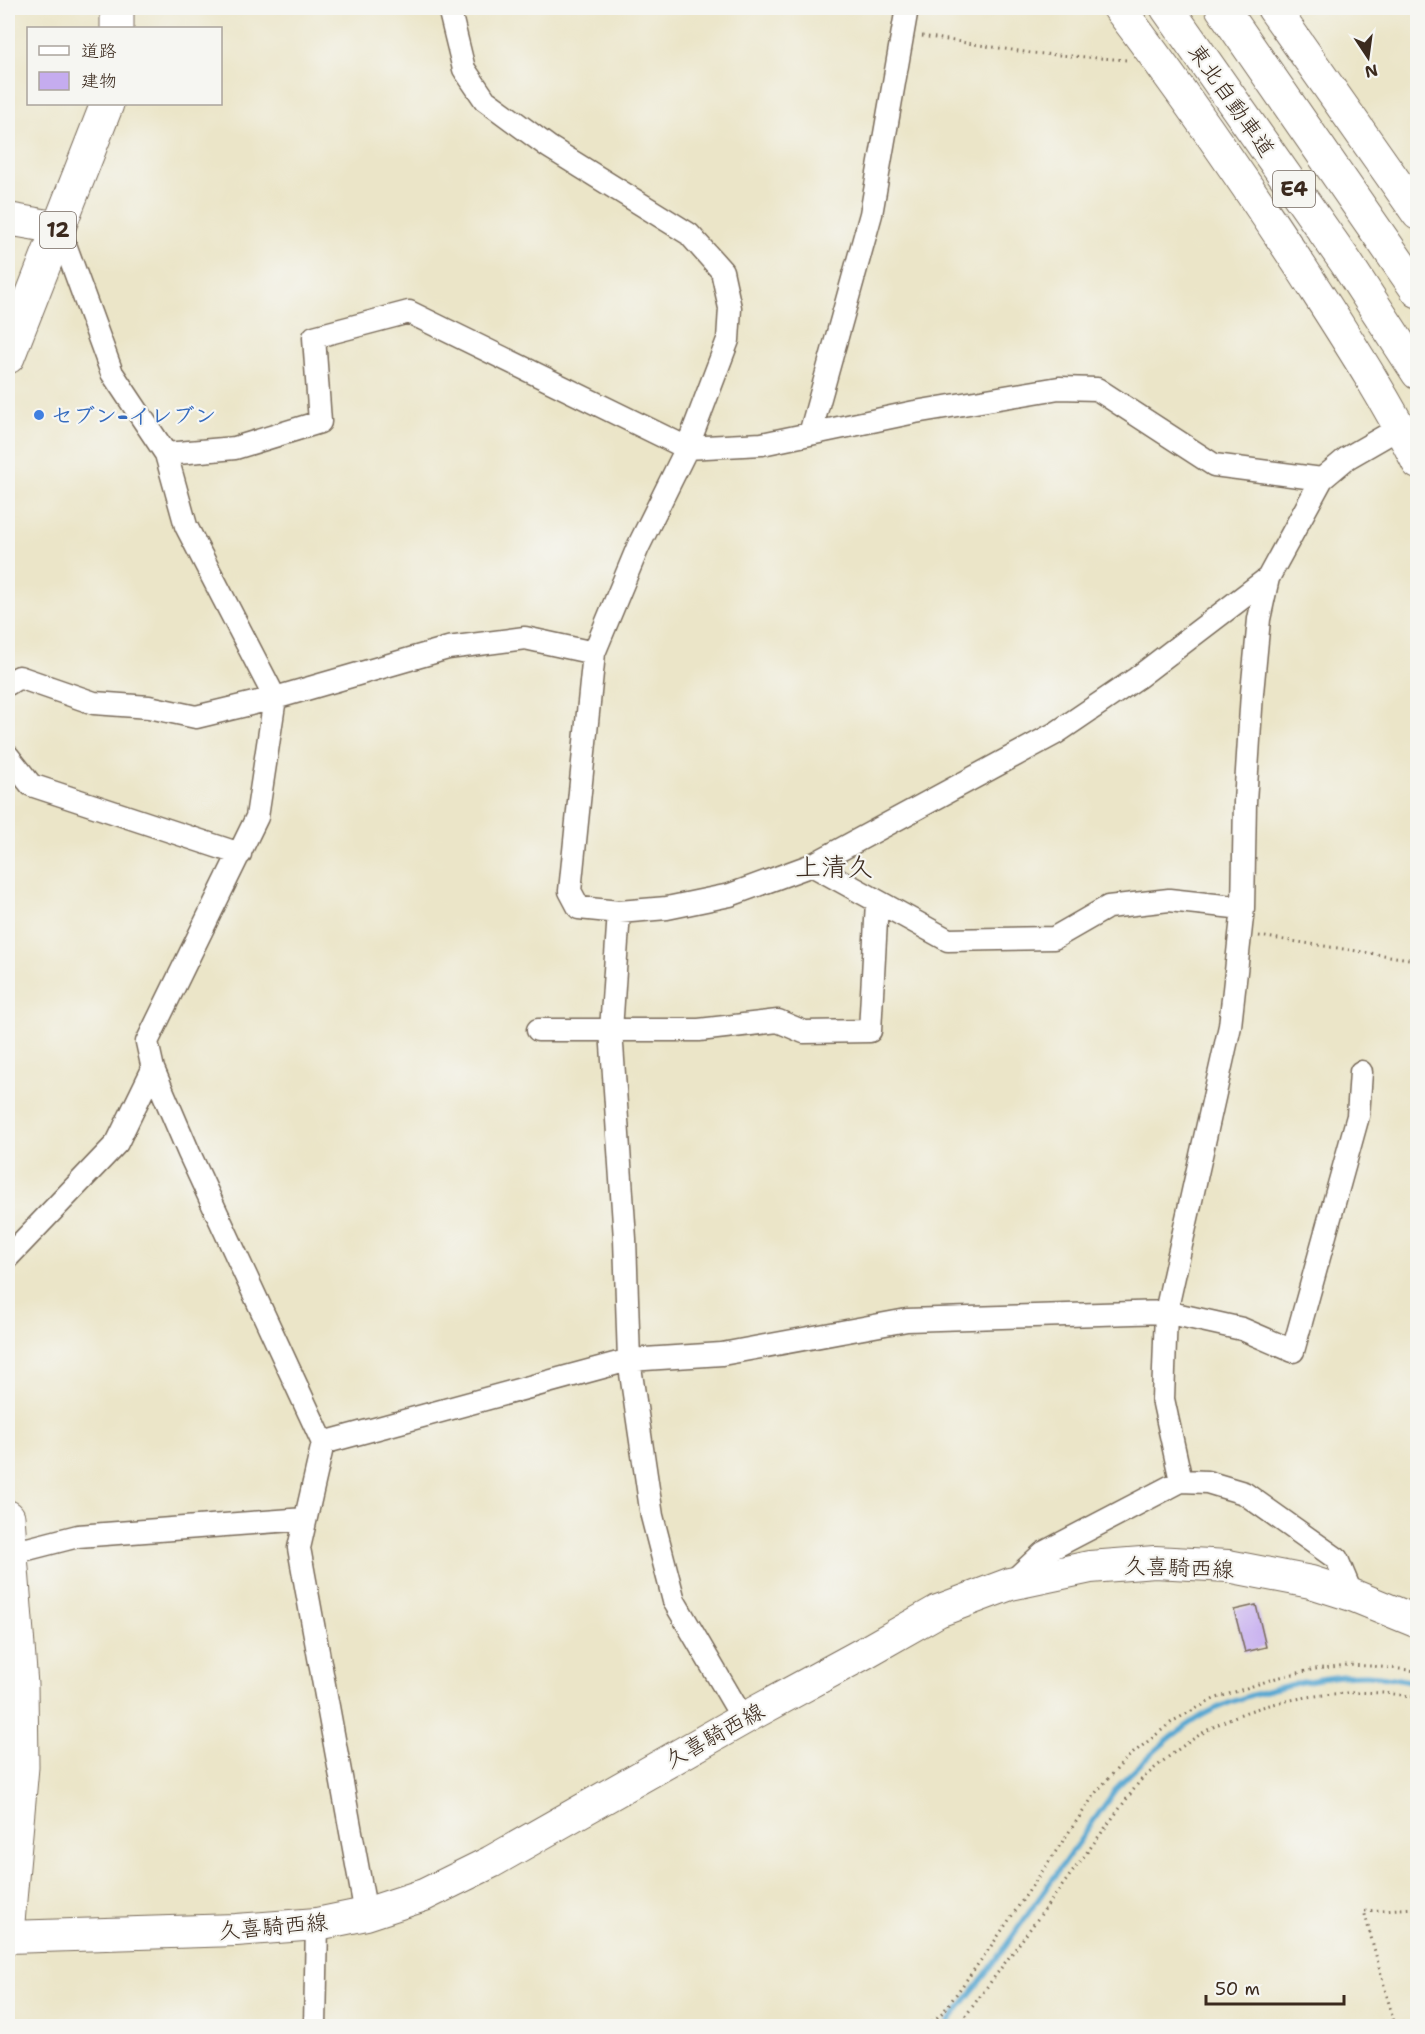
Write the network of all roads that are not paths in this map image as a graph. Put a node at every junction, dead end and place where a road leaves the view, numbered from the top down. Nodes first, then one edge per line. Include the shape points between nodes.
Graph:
1 (117, 8) edge
2 (449, 8) edge
3 (907, 8) edge
4 (1119, 8) edge
5 (1167, 8) edge
6 (1222, 8) edge
7 (1273, 8) edge
8 (117, 27) edge
9 (107, 105) edge
10 (1418, 214) edge
11 (8, 219) edge
12 (59, 228) junction
13 (1418, 291) edge
14 (8, 357) edge
15 (1418, 373) edge
16 (810, 434) junction
17 (1410, 446) edge
18 (687, 448) junction
19 (166, 454) junction
20 (1322, 479) junction
21 (1268, 578) junction
22 (594, 653) junction
23 (8, 684) edge
24 (275, 698) junction
25 (8, 756) edge
26 (240, 854) junction
27 (812, 865) junction
28 (877, 902) junction
29 (1243, 908) junction
30 (619, 912) junction
31 (538, 1030) dead end
32 (611, 1030) junction
33 (153, 1069) junction
34 (1361, 1072) dead end
35 (8, 1257) edge
36 (1166, 1312) junction
37 (629, 1360) junction
38 (322, 1443) junction
39 (1181, 1481) junction
40 (8, 1517) edge
41 (305, 1519) junction
42 (10, 1553) edge
43 (1010, 1584) junction
44 (1352, 1594) junction
45 (1418, 1622) edge
46 (742, 1719) junction
47 (366, 1914) junction
48 (8, 1922) edge
49 (317, 1924) junction
50 (8, 1938) edge
51 (315, 2026) edge

1 - 8 main road
2 - 18 street via 464,69 485,100 549,147 689,234 722,271 730,308 728,340
3 - 16 street via 871,214
4 - 17 main road via 1270,220
5 - 15 main road, 東北自動車道 / E4 via 1345,261
6 - 13 main road, 東北自動車道 / E4
7 - 10 main road
9 - 12 main road, 12
11 - 12 main road
12 - 14 main road, 12
12 - 19 street via 112,373
16 - 18 street via 762,444
16 - 20 street via 1059,388 1097,389 1214,465
17 - 20 street via 1347,458
18 - 19 street via 409,312 314,337 320,423 235,448
18 - 22 street via 638,547
19 - 24 street via 186,526
20 - 21 street
21 - 27 street via 1137,678 1056,733
21 - 29 street via 1259,619 1252,693
22 - 24 street via 525,638 489,641 448,648
22 - 30 street via 570,891 579,908
23 - 24 street via 19,677 94,703 149,706 196,717
24 - 26 street via 258,817
25 - 26 street via 31,784
26 - 33 street via 147,1042
27 - 28 street
27 - 30 street via 730,895 667,908
28 - 29 street via 948,940 1054,938 1107,907 1169,900
28 - 32 street via 870,1031 804,1032 778,1021 699,1030
29 - 36 street via 1230,1026
30 - 32 street
31 - 32 street
32 - 37 street
33 - 35 street via 117,1143
33 - 38 street
34 - 36 street via 1358,1116 1293,1351 1242,1329
36 - 37 street via 907,1320 722,1354
36 - 39 street via 1163,1399
37 - 38 street
37 - 46 street via 652,1516 674,1601
38 - 41 street
39 - 43 street via 1042,1553
39 - 44 street via 1207,1482 1244,1493 1337,1559
40 - 42 main road
41 - 42 street via 78,1536
41 - 47 street via 298,1548
42 - 48 main road via 21,1685 22,1767
43 - 44 main road, 久喜騎西線 via 1090,1567 1155,1562 1228,1566
43 - 46 main road, 久喜騎西線 via 938,1611
44 - 45 main road, 久喜騎西線
46 - 47 main road, 久喜騎西線 via 491,1862 424,1894
47 - 49 main road, 久喜騎西線
49 - 50 main road, 久喜騎西線
49 - 51 street

